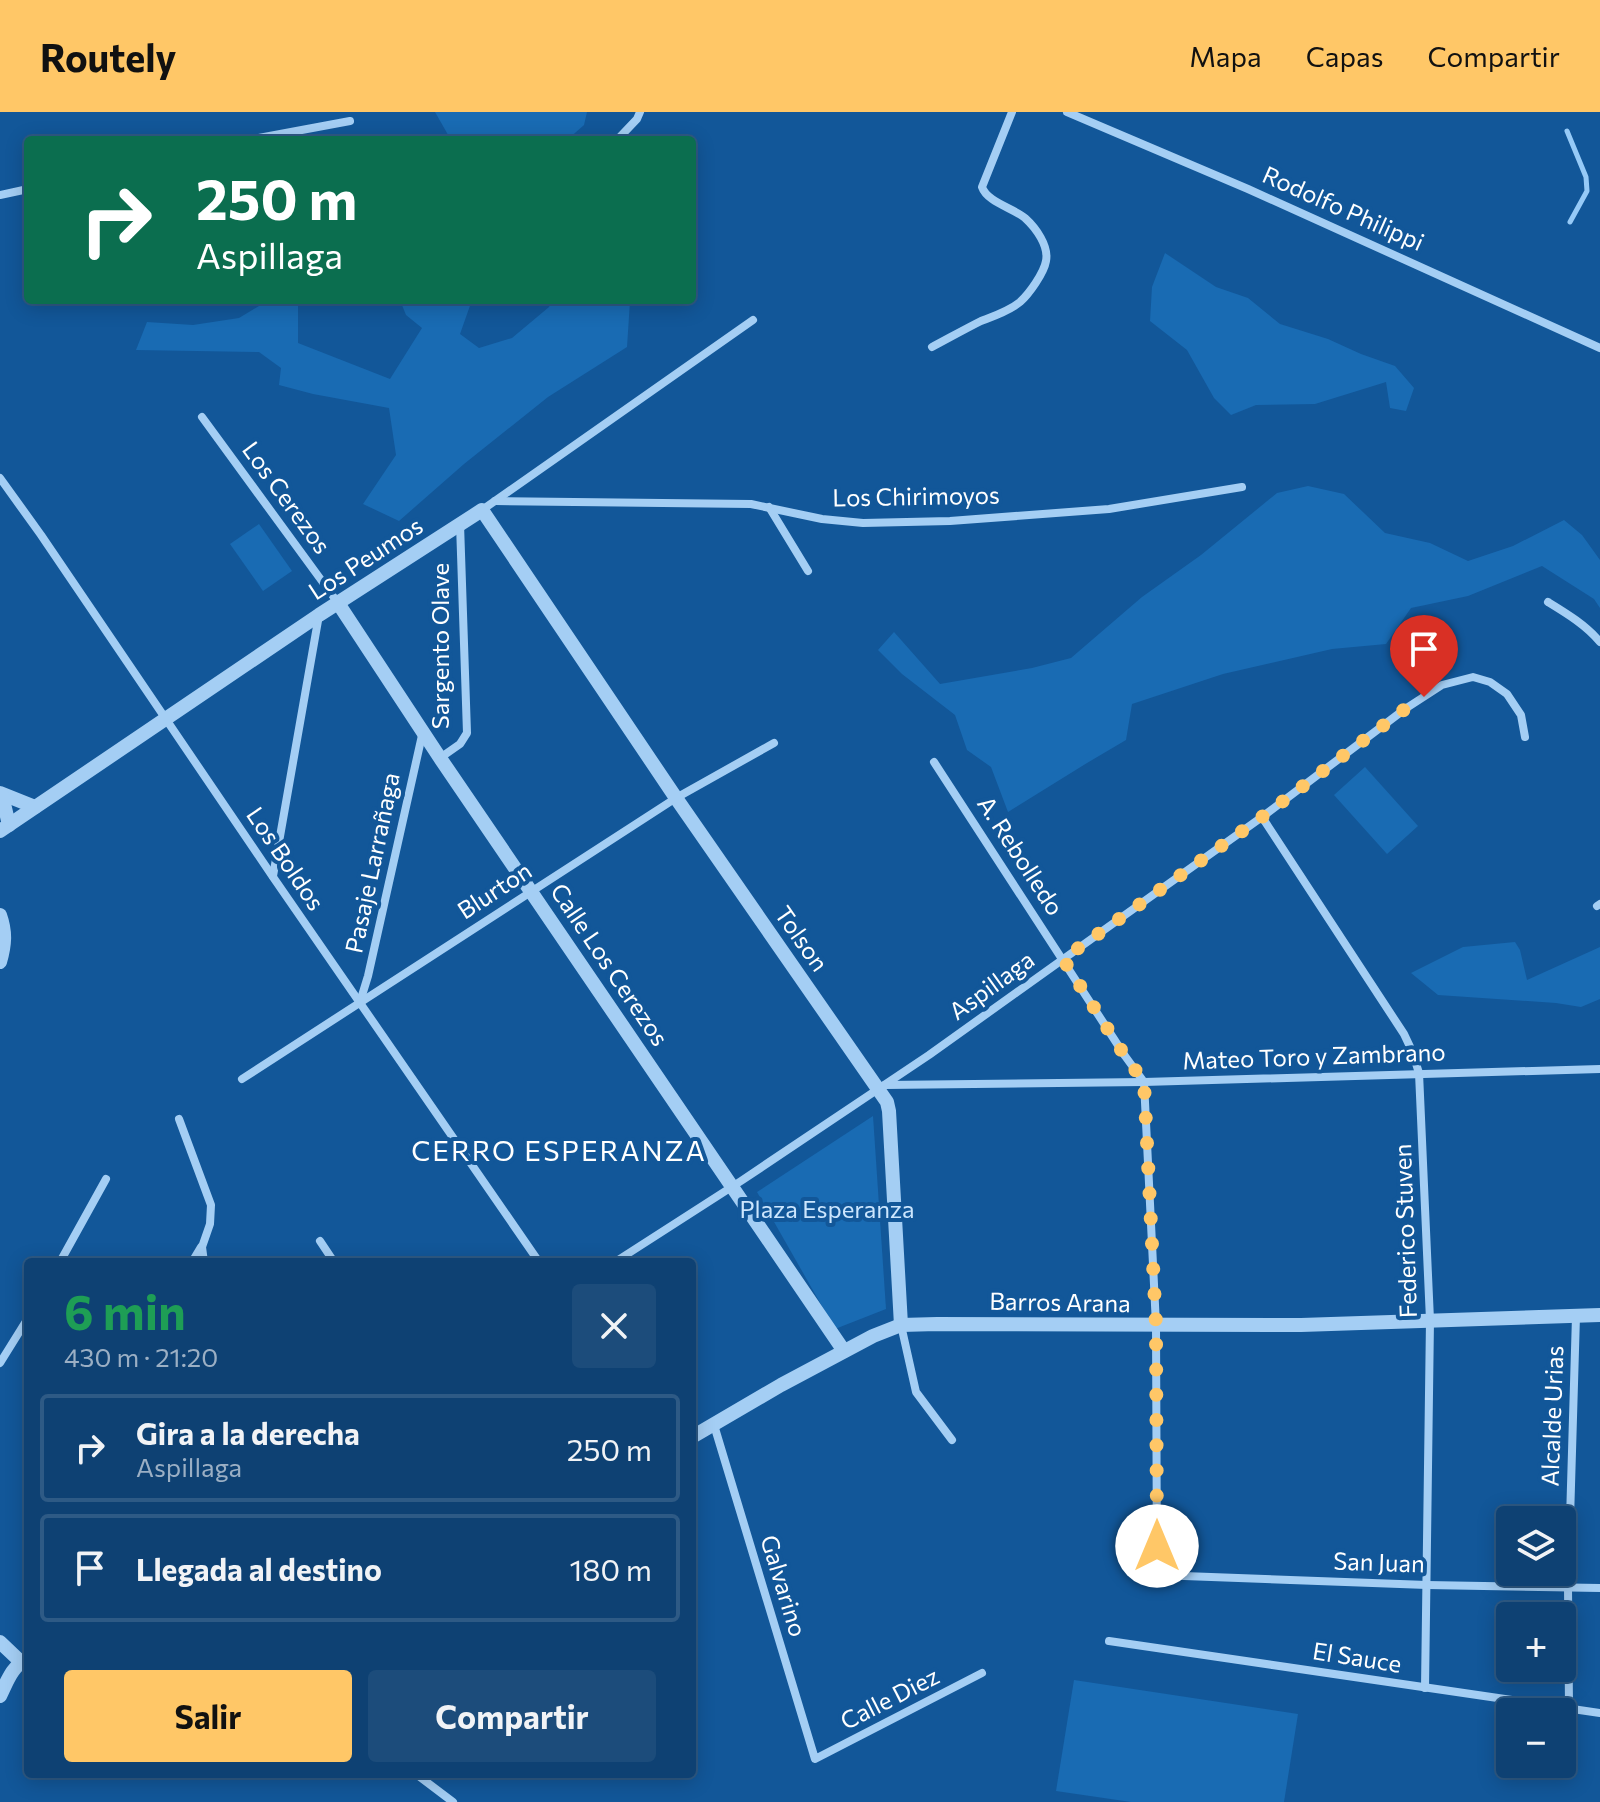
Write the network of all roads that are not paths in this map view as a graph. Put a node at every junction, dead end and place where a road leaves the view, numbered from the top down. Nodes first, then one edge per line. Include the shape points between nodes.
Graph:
1 (640, 112) edge
2 (1012, 112) edge
3 (1067, 112) edge
4 (350, 121) dead end
5 (269, 136) edge
6 (621, 136) edge
7 (24, 190) edge
8 (0, 195) edge
9 (753, 320) dead end
10 (932, 347) dead end
11 (1600, 348) edge
12 (202, 417) dead end
13 (0, 478) edge
14 (1242, 487) dead end
15 (495, 501) junction
16 (769, 507) junction
17 (482, 510) junction
18 (460, 524) junction
19 (808, 571) dead end
20 (1548, 602) dead end
21 (338, 603) junction
22 (319, 615) junction
23 (1600, 642) edge
24 (166, 719) junction
25 (423, 731) junction
26 (1525, 737) dead end
27 (774, 743) dead end
28 (440, 758) junction
29 (934, 762) dead end
30 (1, 794) edge
31 (676, 798) junction
32 (35, 807) junction
33 (1262, 817) junction
34 (4, 828) edge
35 (273, 877) junction
36 (532, 891) junction
37 (0, 915) edge
38 (1063, 959) junction
39 (0, 962) edge
40 (360, 1002) junction
41 (1600, 1069) edge
42 (1419, 1073) junction
43 (242, 1079) dead end
44 (1144, 1082) junction
45 (882, 1088) junction
46 (179, 1119) dead end
47 (106, 1179) dead end
48 (732, 1186) junction
49 (320, 1241) dead end
50 (202, 1247) junction
51 (62, 1258) edge
52 (195, 1258) edge
53 (203, 1258) edge
54 (331, 1258) edge
55 (536, 1258) edge
56 (621, 1258) edge
57 (1600, 1315) edge
58 (1576, 1316) junction
59 (1430, 1320) junction
60 (24, 1324) edge
61 (901, 1325) junction
62 (1156, 1325) junction
63 (844, 1351) junction
64 (0, 1363) edge
65 (714, 1425) junction
66 (696, 1435) edge
67 (952, 1440) dead end
68 (1427, 1585) junction
69 (1568, 1587) junction
70 (1600, 1588) edge
71 (1109, 1641) dead end
72 (0, 1642) edge
73 (24, 1660) edge
74 (24, 1662) edge
75 (982, 1673) dead end
76 (1425, 1688) junction
77 (0, 1696) edge
78 (1497, 1698) edge
79 (1569, 1698) edge
80 (1576, 1709) edge
81 (1600, 1713) edge
82 (815, 1759) joint
83 (421, 1778) edge
84 (453, 1802) edge

1 - 6 street
2 - 10 street via 982,187 990,198 1027,219 1044,244 1047,260 1018,303
3 - 11 street, Rodolfo Philippi
4 - 5 street
7 - 8 street
9 - 15 street, Los Peumos
12 - 21 street, Los Cerezos
13 - 24 street, Los Boldos
14 - 16 street, Los Chirimoyos via 1109,509 950,521 863,523
15 - 16 street, Los Chirimoyos
15 - 17 street, Los Peumos
16 - 19 street
17 - 18 street, Los Peumos
17 - 31 street, Tolson
18 - 21 street, Los Peumos
18 - 28 street, Sargento Olave via 467,733
20 - 23 street
21 - 22 street, Los Peumos
21 - 25 street, Calle Los Cerezos
22 - 24 street, Los Peumos
22 - 35 street
24 - 32 street, Los Peumos
24 - 35 street, Los Boldos
25 - 28 street, Calle Los Cerezos
25 - 40 street, Pasaje Larrañaga
26 - 33 street, Aspillaga via 1521,715 1507,694 1490,682 1473,677 1442,685
27 - 31 street, Blurton
28 - 36 street, Calle Los Cerezos
29 - 38 street, A. Rebolledo
30 - 32 street
30 - 34 street
31 - 36 street, Blurton
31 - 45 street, Tolson
32 - 34 street, Los Peumos
33 - 38 street, Aspillaga
33 - 42 street, Federico Stuven via 1404,1034
35 - 40 street, Los Boldos
36 - 40 street, Blurton
36 - 48 street, Calle Los Cerezos
37 - 39 street via 5,943
38 - 44 street, A. Rebolledo
38 - 45 street, Aspillaga
40 - 43 street, Blurton
40 - 55 street, Los Boldos
41 - 42 street, Mateo Toro y Zambrano
42 - 44 street, Mateo Toro y Zambrano
42 - 59 street, Federico Stuven
44 - 45 street, Mateo Toro y Zambrano
44 - 62 street
45 - 48 street, Aspillaga
45 - 61 street, Tolson via 889,1111
46 - 50 street via 211,1205
47 - 51 street
48 - 56 street, Aspillaga
48 - 63 street, Calle Los Cerezos
49 - 54 street
50 - 52 street
50 - 53 street
57 - 58 street, Barros Arana
58 - 59 street, Barros Arana
58 - 69 street, Alcalde Urias
59 - 62 street, Barros Arana
59 - 68 street, Federico Stuven
60 - 64 street
61 - 62 street, Barros Arana
61 - 63 street, Barros Arana
61 - 67 street, Tolson via 916,1392
62 - 68 street, San Juan via 1157,1575
63 - 65 street, Barros Arana
65 - 66 street, Barros Arana
65 - 82 street, Galvarino
68 - 69 street, San Juan
68 - 76 street, Federico Stuven
69 - 70 street, San Juan
69 - 79 street, Alcalde Urias
71 - 76 street, El Sauce
72 - 73 street
74 - 77 street
75 - 82 street, Calle Diez
76 - 78 street, El Sauce
80 - 81 street, El Sauce
83 - 84 street

